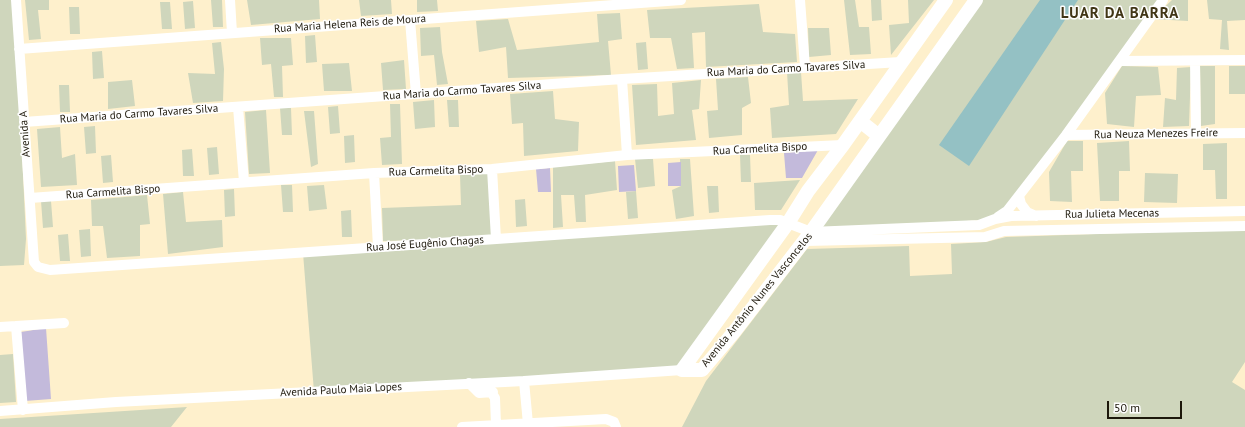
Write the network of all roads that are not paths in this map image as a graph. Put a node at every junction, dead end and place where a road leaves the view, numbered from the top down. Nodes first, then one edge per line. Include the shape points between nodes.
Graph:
1 (16, 0) edge
2 (230, 0) edge
3 (681, 0) edge
4 (800, 0) edge
5 (946, 0) edge
6 (976, 0) edge
7 (1163, 0) edge
8 (619, 2) edge
9 (410, 20) junction
10 (232, 32) junction
11 (19, 48) junction
12 (1245, 60) edge
13 (1121, 61) junction
14 (1195, 61) junction
15 (900, 62) junction
16 (805, 67) junction
17 (622, 79) junction
18 (416, 94) junction
19 (238, 107) junction
20 (860, 121) junction
21 (24, 122) junction
22 (1245, 133) edge
23 (1196, 134) junction
24 (879, 136) junction
25 (1066, 136) junction
26 (843, 145) junction
27 (627, 155) junction
28 (492, 169) junction
29 (374, 173) junction
30 (244, 182) junction
31 (1019, 196) junction
32 (30, 198) junction
33 (1245, 211) edge
34 (1036, 216) junction
35 (995, 219) junction
36 (788, 223) junction
37 (1245, 226) edge
38 (808, 236) junction
39 (496, 239) junction
40 (378, 247) junction
41 (38, 267) joint
42 (64, 323) dead end
43 (16, 326) junction
44 (0, 327) edge
45 (682, 370) junction
46 (524, 381) junction
47 (485, 382) junction
48 (469, 383) junction
49 (493, 392) junction
50 (23, 410) junction
51 (0, 411) edge
52 (528, 424) junction
53 (579, 424) edge
54 (496, 425) junction
55 (462, 427) edge
56 (591, 427) edge
57 (616, 427) edge

1 - 11 street, Avenida A
2 - 10 street
3 - 8 street, Rua Maria Helena Reis de Moura
4 - 16 street
5 - 15 street, Avenida Antônio Nunes Vasconcelos
6 - 24 street, Avenida Antônio Nunes Vasconcelos
7 - 13 street
8 - 9 street, Rua Maria Helena Reis de Moura
9 - 10 street, Rua Maria Helena Reis de Moura
9 - 18 street
10 - 11 street, Rua Maria Helena Reis de Moura
11 - 21 street, Avenida A
12 - 14 street
13 - 14 street
13 - 25 street
14 - 23 street
15 - 16 street, Rua Maria do Carmo Tavares Silva
15 - 20 street, Avenida Antônio Nunes Vasconcelos
16 - 17 street, Rua Maria do Carmo Tavares Silva
17 - 18 street, Rua Maria do Carmo Tavares Silva
17 - 27 street
18 - 19 street, Rua Maria do Carmo Tavares Silva
19 - 21 street, Rua Maria do Carmo Tavares Silva
19 - 30 street
20 - 24 street
20 - 26 street, Avenida Antônio Nunes Vasconcelos
21 - 32 street, Avenida A
22 - 23 street, Rua Neuza Menezes Freire
23 - 25 street, Rua Neuza Menezes Freire
24 - 38 street, Avenida Antônio Nunes Vasconcelos
25 - 31 street
26 - 27 street, Rua Carmelita Bispo
26 - 36 street, Avenida Antônio Nunes Vasconcelos via 808,191
27 - 28 street, Rua Carmelita Bispo
28 - 29 street, Rua Carmelita Bispo
28 - 39 street
29 - 30 street, Rua Carmelita Bispo
29 - 40 street
30 - 32 street, Rua Carmelita Bispo
31 - 34 street via 1027,212
31 - 35 street via 1007,211
32 - 41 street, Avenida A via 34,262
33 - 34 street, Rua Julieta Mecenas
34 - 35 street, Rua Julieta Mecenas
35 - 38 street, Rua Julieta Mecenas via 979,225
36 - 38 street, Rua José Eugênio Chagas
36 - 39 street, Rua José Eugênio Chagas via 770,220
36 - 45 street, Avenida Antônio Nunes Vasconcelos
37 - 38 street via 1004,231 985,237
38 - 45 street, Avenida Antônio Nunes Vasconcelos via 702,370
39 - 40 street, Rua José Eugênio Chagas
40 - 41 street, Rua José Eugênio Chagas via 60,271
42 - 43 street
43 - 44 street
43 - 50 street
45 - 46 street, Avenida Paulo Maia Lopes
46 - 47 street, Avenida Paulo Maia Lopes
46 - 52 street
47 - 48 street, Avenida Paulo Maia Lopes
47 - 49 street
48 - 49 street via 479,393
48 - 50 street, Avenida Paulo Maia Lopes via 116,402
49 - 54 street
50 - 51 street, Avenida Paulo Maia Lopes
52 - 53 street
52 - 54 street
53 - 56 street
53 - 57 street via 606,419 614,422
54 - 55 street

